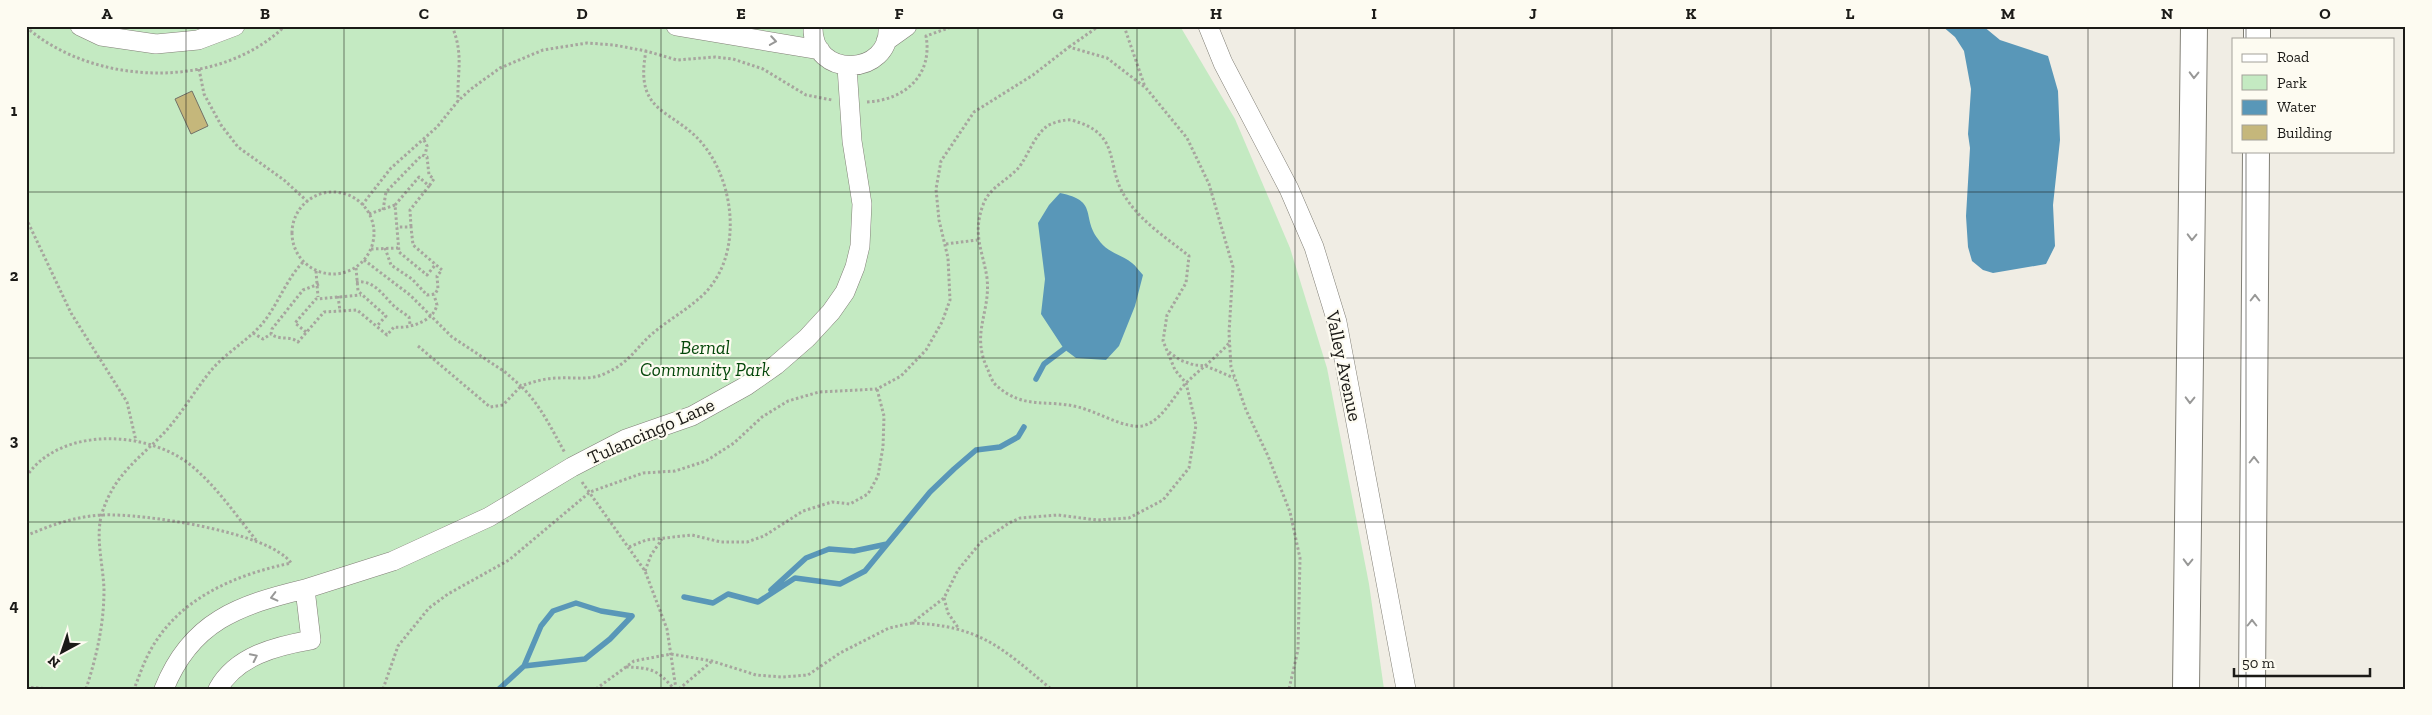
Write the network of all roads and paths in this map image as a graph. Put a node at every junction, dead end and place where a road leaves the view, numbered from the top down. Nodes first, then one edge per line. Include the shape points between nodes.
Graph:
1 (80, 26) edge
2 (235, 26) edge
3 (452, 26) edge
4 (676, 26) edge
5 (750, 26) edge
6 (813, 26) edge
7 (907, 26) edge
8 (954, 26) edge
9 (1100, 26) edge
10 (1124, 26) edge
11 (1199, 26) edge
12 (1208, 26) edge
13 (2194, 26) edge
14 (708, 31) junction
15 (887, 34) edge
16 (1069, 47) junction
17 (646, 50) junction
18 (820, 50) junction
19 (1223, 62) junction
20 (847, 66) junction
21 (199, 69) dead end
22 (1146, 88) junction
23 (458, 100) junction
24 (848, 102) junction
25 (424, 140) junction
26 (2256, 152) edge
27 (425, 155) junction
28 (429, 186) junction
29 (308, 202) junction
30 (362, 205) junction
31 (395, 205) junction
32 (383, 210) junction
33 (369, 214) junction
34 (26, 218) edge
35 (411, 227) junction
36 (397, 228) junction
37 (977, 240) junction
38 (946, 244) junction
39 (385, 248) junction
40 (398, 248) junction
41 (371, 249) junction
42 (364, 260) junction
43 (304, 261) junction
44 (436, 264) junction
45 (356, 268) junction
46 (316, 270) junction
47 (356, 282) junction
48 (319, 284) junction
49 (361, 295) junction
50 (434, 295) junction
51 (338, 296) junction
52 (318, 297) junction
53 (340, 311) junction
54 (430, 316) junction
55 (410, 324) junction
56 (377, 327) junction
57 (306, 332) junction
58 (254, 333) junction
59 (271, 334) junction
60 (1230, 343) junction
61 (418, 346) dead end
62 (1168, 351) junction
63 (1206, 366) junction
64 (1235, 378) junction
65 (1186, 383) junction
66 (521, 386) junction
67 (877, 389) junction
68 (136, 442) junction
69 (151, 445) junction
70 (567, 458) dead end
71 (578, 476) dead end
72 (26, 478) edge
73 (590, 492) junction
74 (101, 515) junction
75 (26, 536) edge
76 (662, 538) junction
77 (257, 540) junction
78 (629, 547) junction
79 (291, 563) dead end
80 (645, 571) junction
81 (305, 589) junction
82 (944, 598) junction
83 (912, 623) junction
84 (960, 629) junction
85 (671, 654) junction
86 (712, 662) junction
87 (626, 667) junction
88 (26, 687) edge
89 (49, 689) edge
90 (86, 689) edge
91 (164, 689) edge
92 (218, 689) edge
93 (383, 689) edge
94 (596, 689) edge
95 (676, 689) edge
96 (1051, 689) edge
97 (1289, 689) edge
98 (1406, 689) edge
99 (2186, 689) edge
100 (2252, 689) edge

1 - 2 street via 101,36 156,44 198,40
3 - 23 path via 460,51
4 - 14 street
5 - 14 street
6 - 18 street via 816,46
7 - 15 street
8 - 24 path via 926,36 929,52 921,73 910,86 894,97
9 - 16 path
10 - 22 path
11 - 19 street, Valley Avenue
12 - 19 street, Valley Avenue
13 -> 99 highway
14 -> 18 street
15 - 20 street via 880,52 871,61
16 - 22 path via 1107,58
16 - 38 path via 974,112 956,136 941,161 936,189 939,220
17 - 23 path via 587,43 543,50 500,68
17 - 24 path via 677,60 715,57 749,63 806,95 838,103
17 - 66 path via 642,70 646,93 660,111 695,136 707,149 724,181 730,208 729,240 722,266 704,294 651,335 628,361 604,374 584,379 546,379
18 - 20 street via 837,64
19 - 98 street, Valley Avenue via 1289,189 1314,247 1337,322
20 - 24 street, Tulancingo Lane
21 - 29 path via 204,94 238,147
22 - 60 path via 1188,138 1209,184 1233,267
23 - 25 path
24 - 81 street, Tulancingo Lane via 862,204 860,246 844,292 808,338 746,386 692,416 626,439 489,517 393,561
25 - 27 path via 427,146
25 - 30 path via 391,168
100 -> 26 highway
27 - 28 path via 429,175 434,179
27 - 32 path via 416,158 391,186 384,198
28 - 31 path via 419,177
28 - 35 path via 410,210
29 - 30 path via 325,193 335,193 354,198
29 - 43 path via 298,214 292,232 294,246
30 - 33 path
31 - 32 path
31 - 36 path
32 - 33 path
33 - 41 path via 374,231
34 - 68 path via 71,313 127,402
35 - 36 path
35 - 44 path via 413,245
36 - 40 path
37 - 38 path
37 - 62 path via 983,204 1000,182 1019,167 1047,126 1069,119 1096,129 1109,147 1127,200 1154,228 1189,256 1186,284 1167,315 1164,341
37 - 65 path via 987,279 980,354 995,385 1015,400 1078,406 1128,425 1142,426 1160,414
38 - 67 path via 950,300 942,322 926,350 901,376
39 - 40 path
39 - 41 path
39 - 50 path via 391,265 428,295
40 - 44 path via 427,275
41 - 42 path
42 - 45 path
42 - 54 path via 410,295
43 - 46 path
43 - 58 path
44 - 50 path via 442,270 437,276 438,289
45 - 46 path via 335,275
45 - 47 path
46 - 48 path
47 - 49 path
47 - 55 path via 375,286 409,317
48 - 52 path
48 - 59 path via 304,290
49 - 51 path
49 - 56 path via 386,316
50 - 54 path via 437,305
51 - 52 path
51 - 53 path
52 - 57 path via 295,323
53 - 56 path via 357,310
53 - 57 path via 324,312
54 - 55 path via 419,324
54 - 66 path via 464,347 505,372
55 - 56 path via 405,328 394,327 387,335
57 - 59 path via 298,342
58 - 59 path via 264,339
58 - 69 path via 216,366 165,432
60 - 63 path
60 - 64 path
61 - 66 path via 490,407 502,405
62 - 63 path via 1187,363
62 - 65 path via 1175,370
63 - 64 path
63 - 65 path
64 - 97 path via 1290,512 1300,558 1298,650
65 - 82 path via 1196,425 1189,468 1163,500 1129,518 1097,520 1058,515 1020,518 981,542 958,570
66 - 70 path via 545,415
67 - 73 path via 819,392 788,401 706,461 676,471 643,473
67 - 76 path via 884,416 883,447 878,476 868,494 850,504 832,502 803,510 764,536 747,542 722,542 692,535
68 - 69 path
68 - 72 path via 100,440 62,448 38,462
69 - 74 path via 123,473 110,492
69 - 77 path via 187,463 209,482
71 - 73 path
73 - 78 path
73 - 93 path via 509,560 429,608 398,646
74 - 75 path via 45,528
74 - 77 path via 171,520
74 - 90 path via 103,617 98,650
76 - 78 path
76 - 80 path
77 - 79 path via 281,552
78 - 80 path
80 - 85 path via 667,629
81 -> 91 street, Tulancingo Lane via 260,600 209,625 178,659
92 -> 81 street via 232,671 256,656 284,645 311,640
82 - 83 path
82 - 84 path via 948,613
83 - 84 path
83 - 86 path via 889,628 840,653 808,675 756,675
84 - 96 path via 975,633 1003,649
85 - 86 path
85 - 87 path via 634,661
85 - 95 path
86 - 95 path
87 - 94 path
87 - 95 path via 647,668 660,673
88 - 89 path

